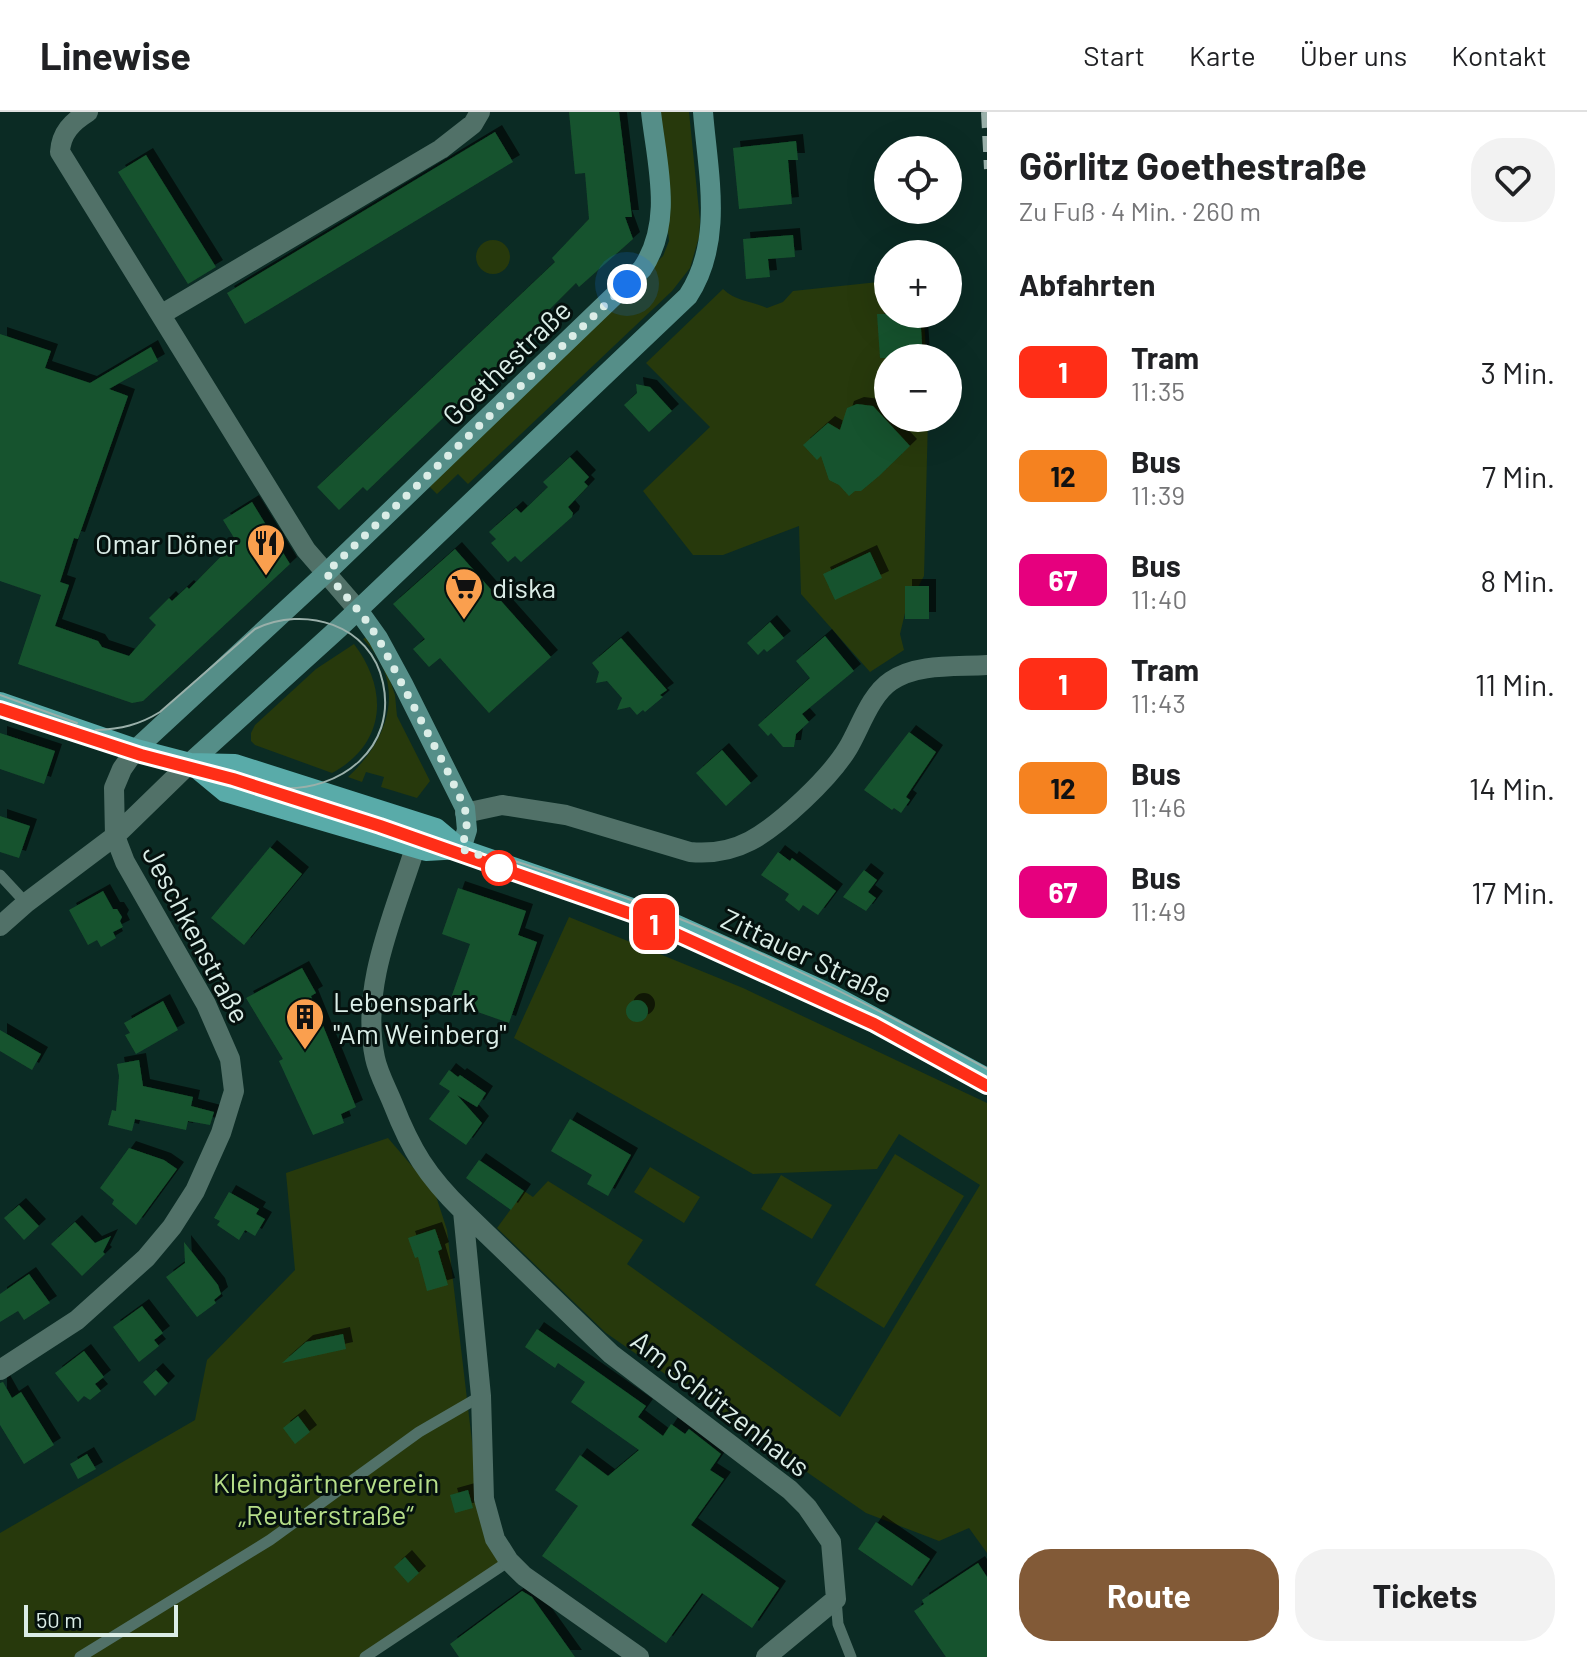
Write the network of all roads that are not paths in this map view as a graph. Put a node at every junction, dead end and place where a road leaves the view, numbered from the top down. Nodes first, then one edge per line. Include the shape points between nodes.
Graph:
1 (480, 112) edge
2 (651, 112) edge
3 (703, 112) edge
4 (82, 116) edge
5 (162, 314) junction
6 (326, 573) junction
7 (358, 610) junction
8 (987, 665) edge
9 (0, 702) edge
10 (136, 749) junction
11 (190, 763) junction
12 (465, 813) junction
13 (115, 836) junction
14 (415, 848) junction
15 (461, 849) junction
16 (0, 875) edge
17 (26, 903) junction
18 (0, 926) edge
19 (987, 1078) edge
20 (463, 1211) junction
21 (0, 1370) edge
22 (481, 1396) junction
23 (509, 1561) junction
24 (836, 1599) junction
25 (80, 1657) edge
26 (365, 1657) edge
27 (639, 1657) edge
28 (766, 1657) edge
29 (851, 1657) edge

1 - 5 street via 441,149
2 - 6 street, Goethestraße via 661,224 642,269
3 - 7 street via 712,220 707,257 688,296
4 - 5 street via 61,139 60,152
5 - 6 street via 306,550
6 - 7 street
6 - 10 street, Goethestraße
7 - 11 street
7 - 12 street via 403,684
8 - 12 street via 913,671 890,681 846,752 814,789 770,827 732,848 690,852 566,815 502,805
9 - 10 main road, Zittauer Straße
10 - 11 main road, Zittauer Straße
10 - 13 street, Jeschkenstraße via 114,788
11 - 13 street, Jeschkenstraße
11 - 14 main road, Zittauer Straße via 225,792
11 - 15 main road, Zittauer Straße via 235,764 436,828
12 - 15 street
13 - 17 street
13 - 21 street, Jeschkenstraße via 206,1004 230,1059 234,1091 195,1191 172,1227 77,1320
14 - 15 main road, Zittauer Straße
14 - 20 street, Am Schützenhaus via 381,951 371,1006 375,1058 410,1146
15 - 19 main road, Zittauer Straße via 664,919 829,993
16 - 17 lane
17 - 18 street
20 - 22 street
20 - 24 street, Am Schützenhaus via 611,1354 807,1507 831,1542
22 - 23 street via 484,1499 489,1526
22 - 25 lane via 393,1449 270,1540
23 - 26 lane
23 - 27 street
24 - 28 street
24 - 29 lane via 838,1624

